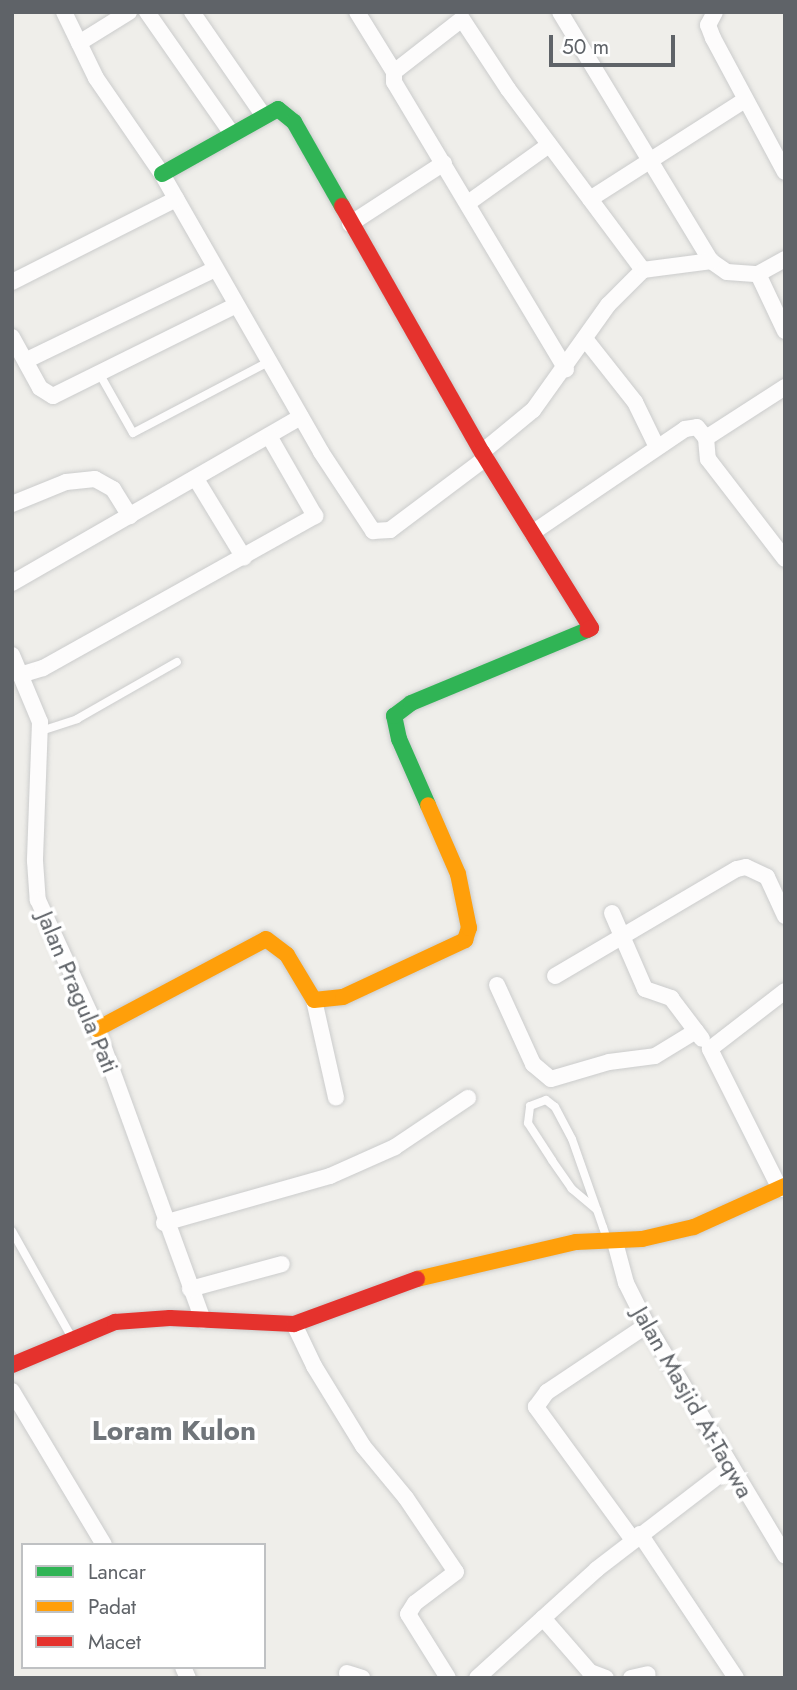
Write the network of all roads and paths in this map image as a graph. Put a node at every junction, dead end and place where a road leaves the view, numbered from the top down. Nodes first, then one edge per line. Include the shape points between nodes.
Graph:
1 (65, 12) edge
2 (129, 12) edge
3 (146, 12) edge
4 (192, 12) edge
5 (357, 12) edge
6 (560, 12) edge
7 (715, 12) edge
8 (462, 15) edge
9 (79, 43) junction
10 (394, 72) junction
11 (743, 101) junction
12 (263, 115) junction
13 (230, 131) junction
14 (549, 145) junction
15 (651, 160) junction
16 (444, 163) junction
17 (785, 172) edge
18 (162, 174) junction
19 (176, 199) junction
20 (590, 199) junction
21 (468, 203) junction
22 (350, 224) junction
23 (785, 259) edge
24 (711, 261) junction
25 (215, 269) junction
26 (643, 270) junction
27 (758, 274) junction
28 (12, 282) edge
29 (236, 305) junction
30 (785, 331) edge
31 (12, 337) edge
32 (586, 340) junction
33 (27, 360) junction
34 (268, 362) junction
35 (566, 369) junction
36 (99, 373) junction
37 (785, 387) edge
38 (301, 417) junction
39 (269, 436) junction
40 (706, 439) junction
41 (656, 445) junction
42 (484, 455) junction
43 (196, 479) junction
44 (12, 504) edge
45 (130, 516) junction
46 (532, 533) junction
47 (244, 558) junction
48 (785, 559) edge
49 (12, 583) edge
50 (12, 655) edge
51 (177, 662) dead end
52 (20, 675) junction
53 (41, 731) junction
54 (612, 914) dead end
55 (785, 916) edge
56 (623, 932) junction
57 (555, 976) dead end
58 (497, 985) dead end
59 (785, 991) edge
60 (314, 1000) junction
61 (97, 1029) junction
62 (695, 1031) junction
63 (710, 1049) junction
64 (335, 1098) dead end
65 (468, 1098) dead end
66 (782, 1188) edge
67 (597, 1210) junction
68 (164, 1223) junction
69 (12, 1231) edge
70 (611, 1241) junction
71 (282, 1264) dead end
72 (190, 1289) junction
73 (202, 1320) junction
74 (294, 1324) junction
75 (647, 1325) junction
76 (72, 1338) junction
77 (12, 1365) edge
78 (12, 1391) edge
79 (731, 1466) junction
80 (637, 1537) junction
81 (103, 1543) edge
82 (785, 1556) edge
83 (543, 1618) junction
84 (648, 1674) dead end
85 (449, 1678) edge
86 (477, 1678) edge
87 (606, 1678) edge
88 (631, 1678) edge
89 (736, 1678) edge

1 - 9 street
2 - 9 street
3 - 13 street
4 - 12 street
5 - 10 street
6 - 15 street
7 - 11 street via 708,25
8 - 10 street
8 - 14 street
9 - 18 street via 96,78
10 - 16 street via 394,82
11 - 15 street
11 - 17 street
12 - 13 street
12 - 22 street via 278,109 293,122
13 - 18 street
14 - 20 street
14 - 21 street
15 - 20 street
15 - 24 street
16 - 21 street
16 - 22 street
18 - 19 street
19 - 25 street
19 - 28 street
20 - 26 street
21 - 35 street
22 - 42 street
23 - 27 street
24 - 26 street
24 - 27 street via 727,272
25 - 29 street
25 - 33 street
26 - 32 street via 608,305
27 - 30 street
29 - 34 street
29 - 36 street
31 - 33 street
32 - 35 street
32 - 41 street via 635,402
33 - 36 street via 40,388 53,396
34 - 36 lane via 133,433
34 - 38 street
35 - 42 street via 533,410
37 - 40 street
38 - 39 street
38 - 42 street via 350,500 380,534
39 - 43 street
39 - 47 street via 315,516
40 - 41 street via 692,426
40 - 48 street via 708,458
41 - 46 street
42 - 46 street
43 - 45 street
43 - 47 street
44 - 45 street via 66,482 95,479 113,489
45 - 49 street
46 - 60 street via 591,628 411,703 394,716 399,739 458,874 468,935 461,943 343,997
47 - 52 street via 43,668
50 - 52 street, Jalan Pragula Pati
51 - 53 lane via 77,719
52 - 53 street, Jalan Pragula Pati
53 - 61 street, Jalan Pragula Pati via 35,861 38,900
54 - 56 street
55 - 56 street via 767,877 746,867
56 - 57 street
56 - 62 street via 645,989 671,998
58 - 62 street via 533,1064 551,1079 609,1062 655,1056
59 - 63 street
60 - 61 street via 287,955 266,939
60 - 64 street
61 - 68 street, Jalan Pragula Pati
62 - 63 street
63 - 66 street
65 - 68 street via 395,1147 330,1176
66 - 70 street via 694,1227
67 - 67 lane via 572,1189 528,1123 530,1106 546,1100 555,1107 572,1139
67 - 70 lane
68 - 72 street, Jalan Pragula Pati
69 - 76 lane
70 - 74 street via 560,1245 406,1279
70 - 75 street, Jalan Masjid At-Taqwa
71 - 72 street
72 - 73 street, Jalan Pragula Pati
73 - 74 street
73 - 76 street via 115,1322
74 - 85 street via 363,1446 406,1498 456,1572 415,1603 408,1614
75 - 79 street, Jalan Masjid At-Taqwa
75 - 80 street via 547,1392 536,1407
76 - 77 street
78 - 81 street
79 - 80 street
79 - 82 street, Jalan Masjid At-Taqwa
80 - 83 street
80 - 89 street
83 - 86 street
83 - 87 street via 590,1672
84 - 88 street

